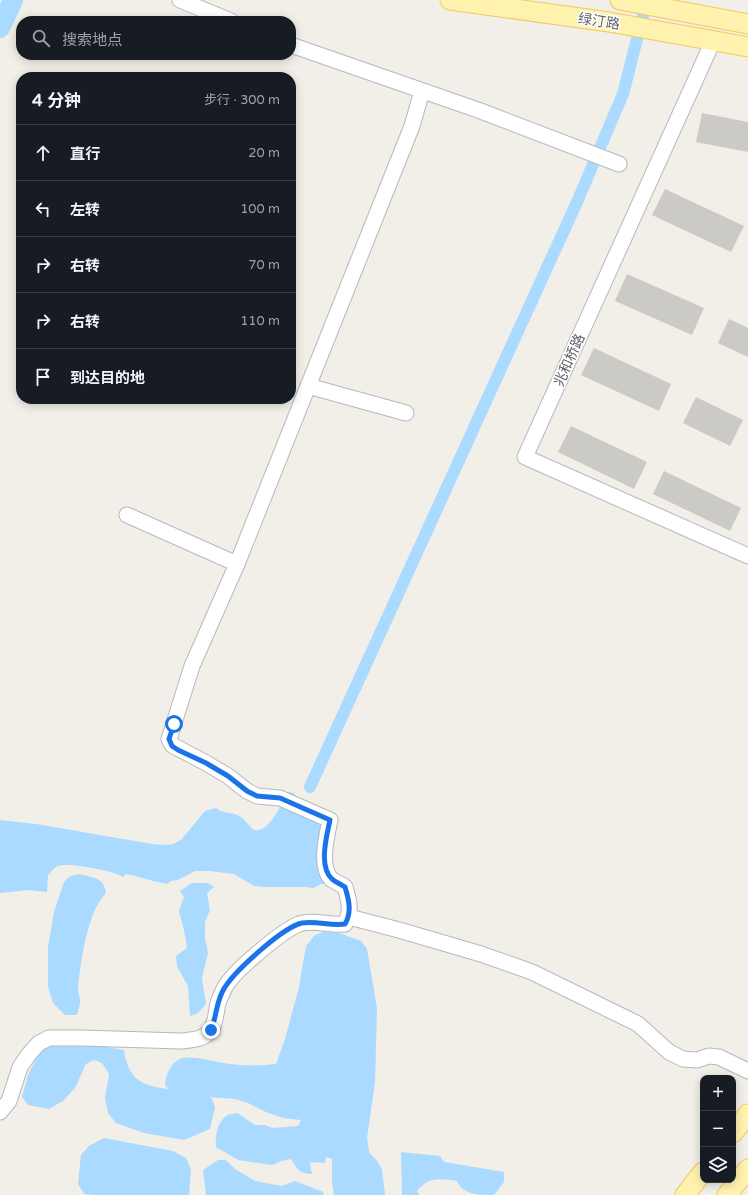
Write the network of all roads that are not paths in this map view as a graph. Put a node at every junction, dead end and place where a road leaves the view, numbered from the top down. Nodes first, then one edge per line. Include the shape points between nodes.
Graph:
1 (180, 0) edge
2 (450, 0) edge
3 (621, 0) edge
4 (219, 16) edge
5 (748, 24) edge
6 (713, 40) junction
7 (296, 47) edge
8 (748, 47) edge
9 (422, 91) junction
10 (619, 164) dead end
11 (308, 386) junction
12 (406, 413) dead end
13 (127, 515) dead end
14 (748, 556) edge
15 (237, 564) junction
16 (349, 917) junction
17 (748, 1071) edge
18 (0, 1112) edge
19 (748, 1114) edge
20 (736, 1130) edge
21 (748, 1169) edge
22 (700, 1176) edge
23 (684, 1195) edge
24 (727, 1195) edge

1 - 4 street
2 - 6 main road, 绿汀路 via 608,22
3 - 5 main road, 绿汀路
6 - 8 main road, 绿汀路
6 - 14 street, 兆和桥路 via 525,457
7 - 9 street
9 - 10 street
9 - 11 street via 412,126
11 - 12 street
11 - 15 street
13 - 15 street
15 - 16 street via 192,666 169,739 172,746 217,770 247,791 257,796 280,798 330,820 325,844 325,863 332,879 345,887 349,900
16 - 17 street via 474,952 532,972 638,1024 669,1052 683,1059 697,1060 719,1056
16 - 18 street via 345,924 338,925 313,922 300,924 268,945 243,966 225,987 218,1002 211,1030 196,1040 49,1038 39,1043 20,1067 9,1101
19 - 20 main road
21 - 24 main road
22 - 23 main road

